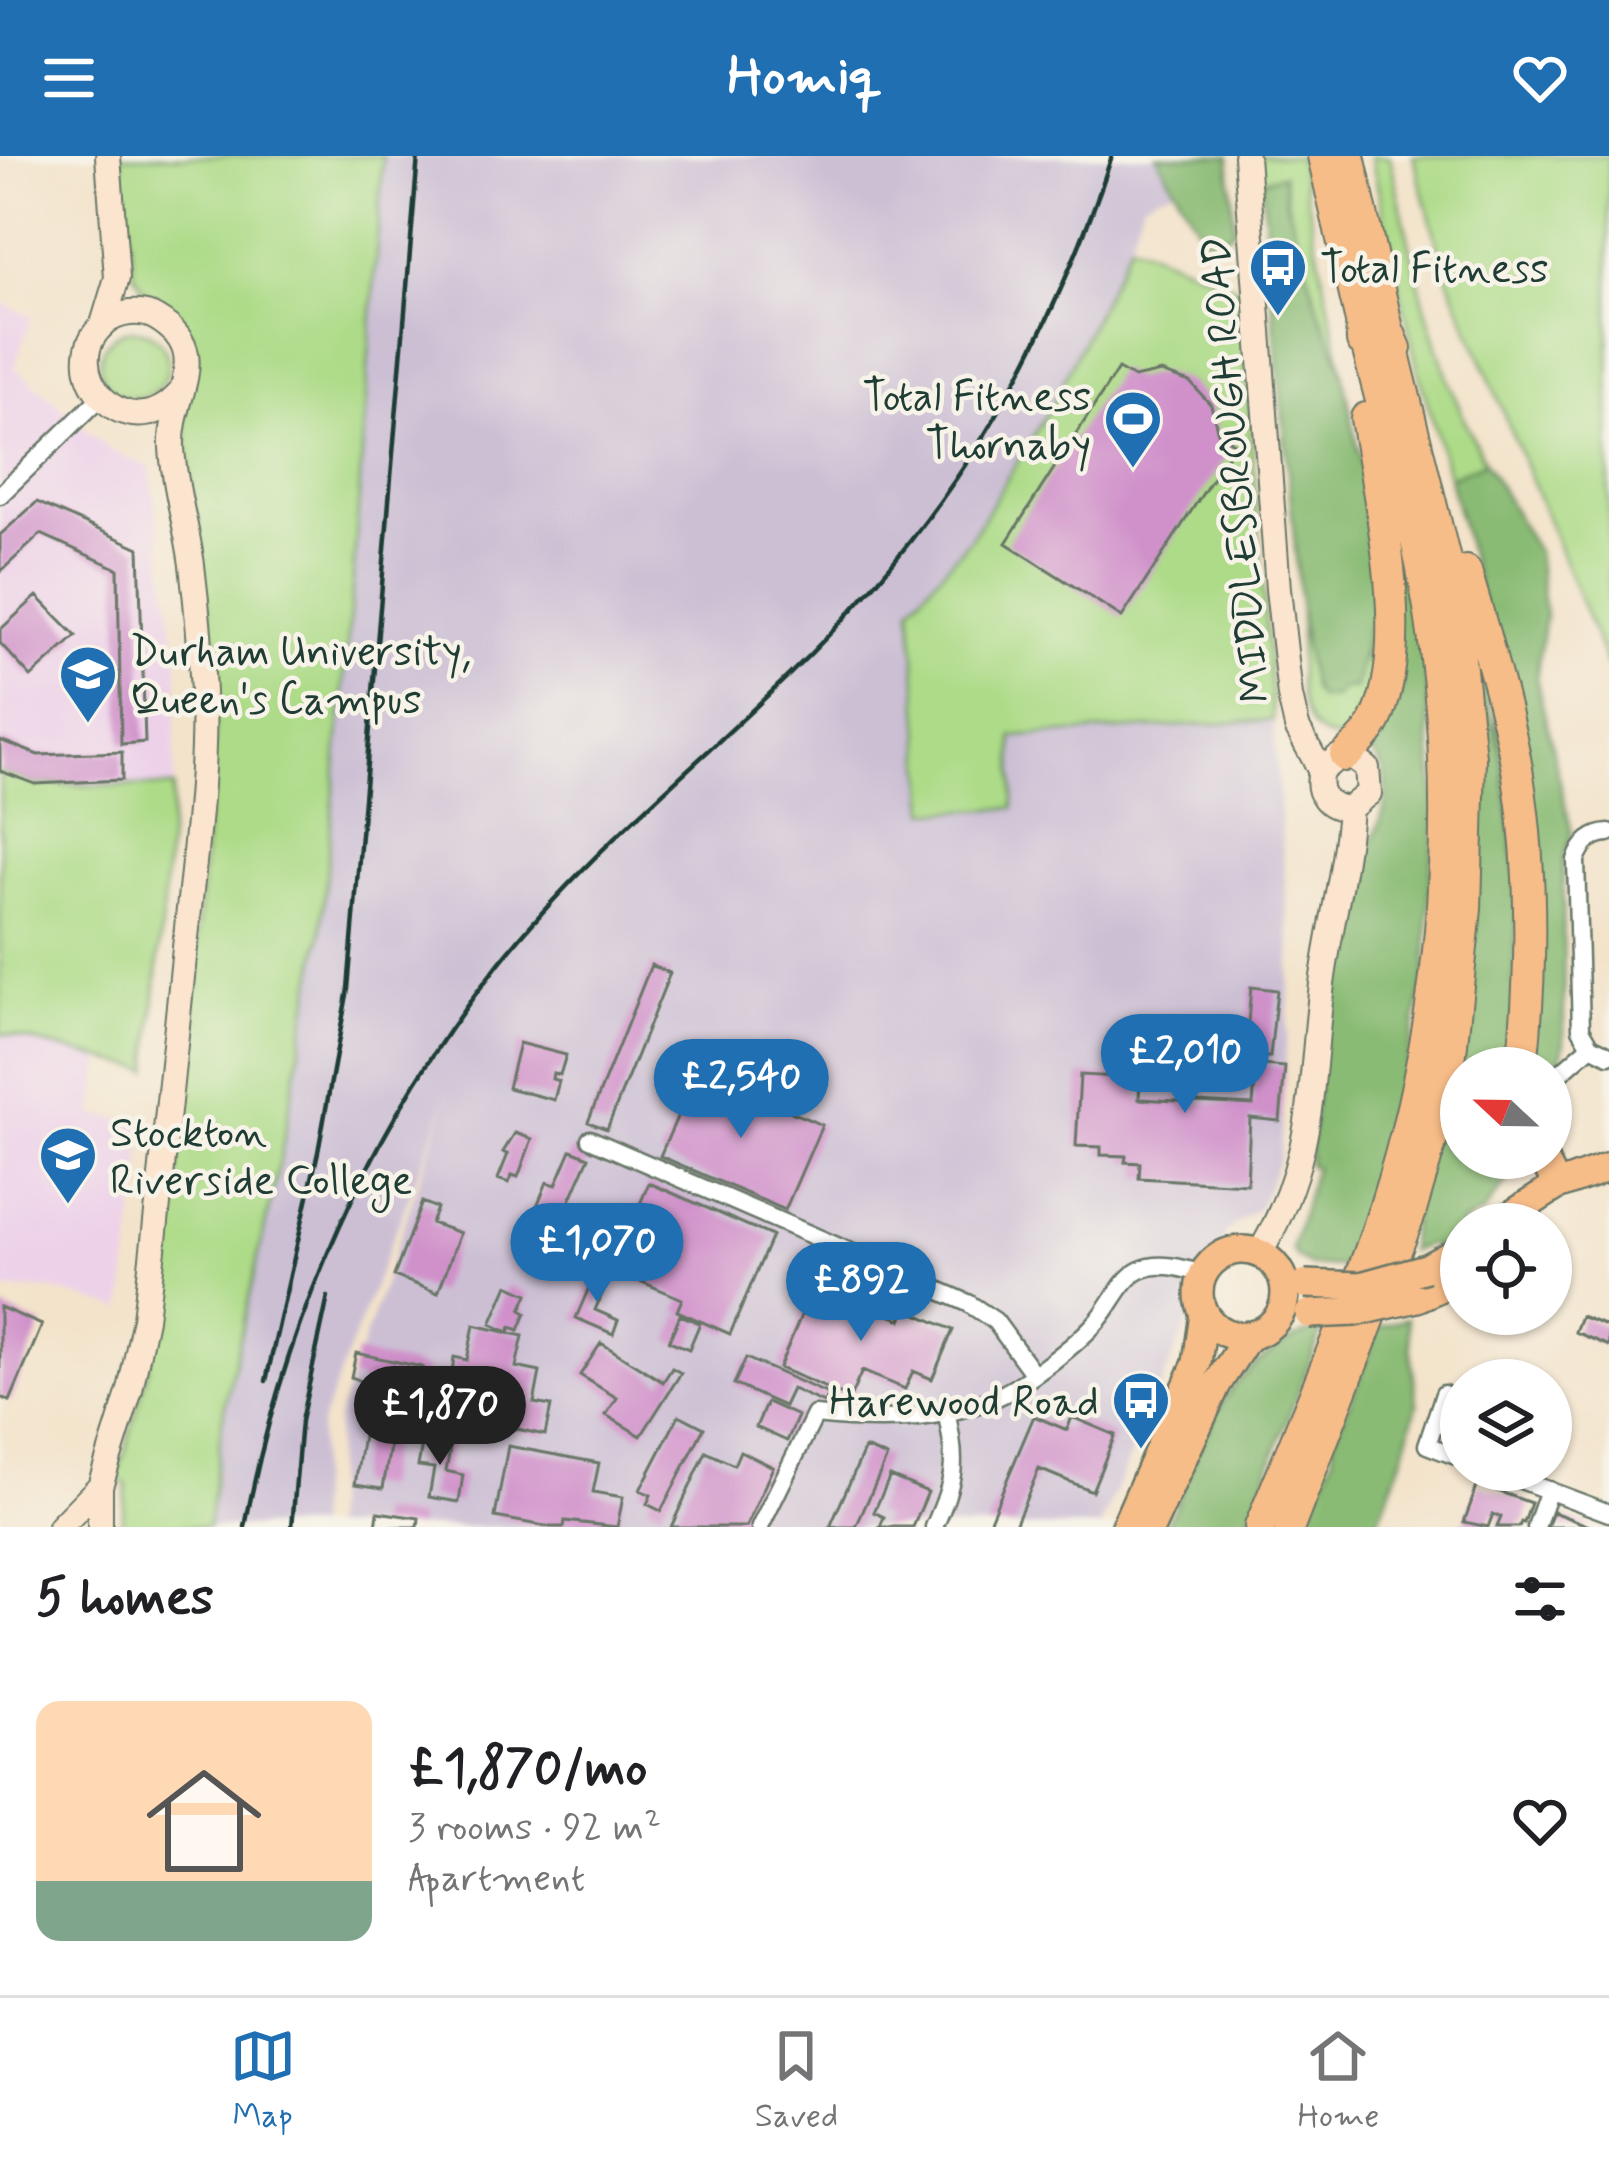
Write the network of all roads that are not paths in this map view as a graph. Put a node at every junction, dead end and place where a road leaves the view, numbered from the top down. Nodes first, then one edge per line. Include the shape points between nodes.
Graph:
1 (108, 156) edge
2 (1246, 156) edge
3 (1323, 156) edge
4 (1349, 156) edge
5 (117, 278) junction
6 (148, 313) junction
7 (103, 324) junction
8 (1374, 326) junction
9 (180, 393) junction
10 (100, 398) junction
11 (136, 414) junction
12 (171, 445) junction
13 (0, 495) edge
14 (1333, 764) junction
15 (1350, 808) junction
16 (1609, 833) edge
17 (1591, 1046) junction
18 (1523, 1047) edge
19 (1609, 1055) edge
20 (1572, 1063) edge
21 (590, 1139) dead end
22 (1609, 1167) edge
23 (1554, 1179) edge
24 (1557, 1186) junction
25 (1530, 1203) edge
26 (1545, 1203) edge
27 (1440, 1261) edge
28 (1269, 1262) junction
29 (1203, 1274) junction
30 (1440, 1288) edge
31 (1204, 1314) junction
32 (1275, 1321) junction
33 (1249, 1335) junction
34 (1033, 1372) junction
35 (1440, 1406) edge
36 (946, 1412) junction
37 (1440, 1450) edge
38 (100, 1486) junction
39 (1549, 1491) edge
40 (1552, 1491) edge
41 (1609, 1513) edge
42 (60, 1527) edge
43 (100, 1527) edge
44 (760, 1527) edge
45 (934, 1527) edge
46 (1125, 1527) edge
47 (1151, 1527) edge
48 (1260, 1527) edge
49 (1288, 1527) edge
50 (1536, 1527) edge

1 - 5 street
2 - 14 street, MIDDLESBROUGH ROAD via 1290,696 1297,727
3 - 8 highway
4 - 8 highway
5 - 6 street
5 - 7 street
6 - 7 street
6 - 9 street via 183,343 188,370
7 - 10 street via 87,354
8 - 14 highway via 1365,410 1390,575 1390,661 1367,736
8 - 18 highway via 1419,401 1518,776 1530,912
8 - 48 highway via 1435,645 1442,898 1425,1050 1385,1207
8 - 49 highway via 1453,592 1470,757 1465,932 1451,1053 1410,1214
9 - 11 street via 171,404
9 - 12 street
10 - 11 street
10 - 13 street
11 - 12 street
12 - 38 street via 203,696 197,826 145,1319
14 - 15 street, MIDDLESBROUGH ROAD via 1318,781 1322,796
14 - 15 street, MIDDLESBROUGH ROAD via 1366,768 1365,800
15 - 28 street, MIDDLESBROUGH ROAD via 1304,1150
16 - 17 street via 1592,838 1576,860 1581,1030
17 - 19 street
17 - 20 street
21 - 34 street via 968,1303 995,1321
22 - 24 main road
23 - 24 main road
24 - 25 main road
24 - 26 main road
27 - 28 main road, bridge via 1361,1286 1305,1285
28 - 29 main road via 1247,1250 1221,1255
28 - 32 main road via 1285,1296
29 - 31 main road
29 - 34 street via 1154,1265 1135,1271 1097,1322
30 - 32 main road, bridge via 1356,1312
31 - 33 main road via 1222,1332
31 - 46 main road via 1197,1363
32 - 33 main road
33 - 47 main road via 1216,1384
34 - 36 street via 999,1396
35 - 37 street via 1427,1445
36 - 44 street via 868,1421 815,1415
36 - 45 street via 955,1468
38 - 42 street
38 - 43 street
39 - 50 street
40 - 41 street

